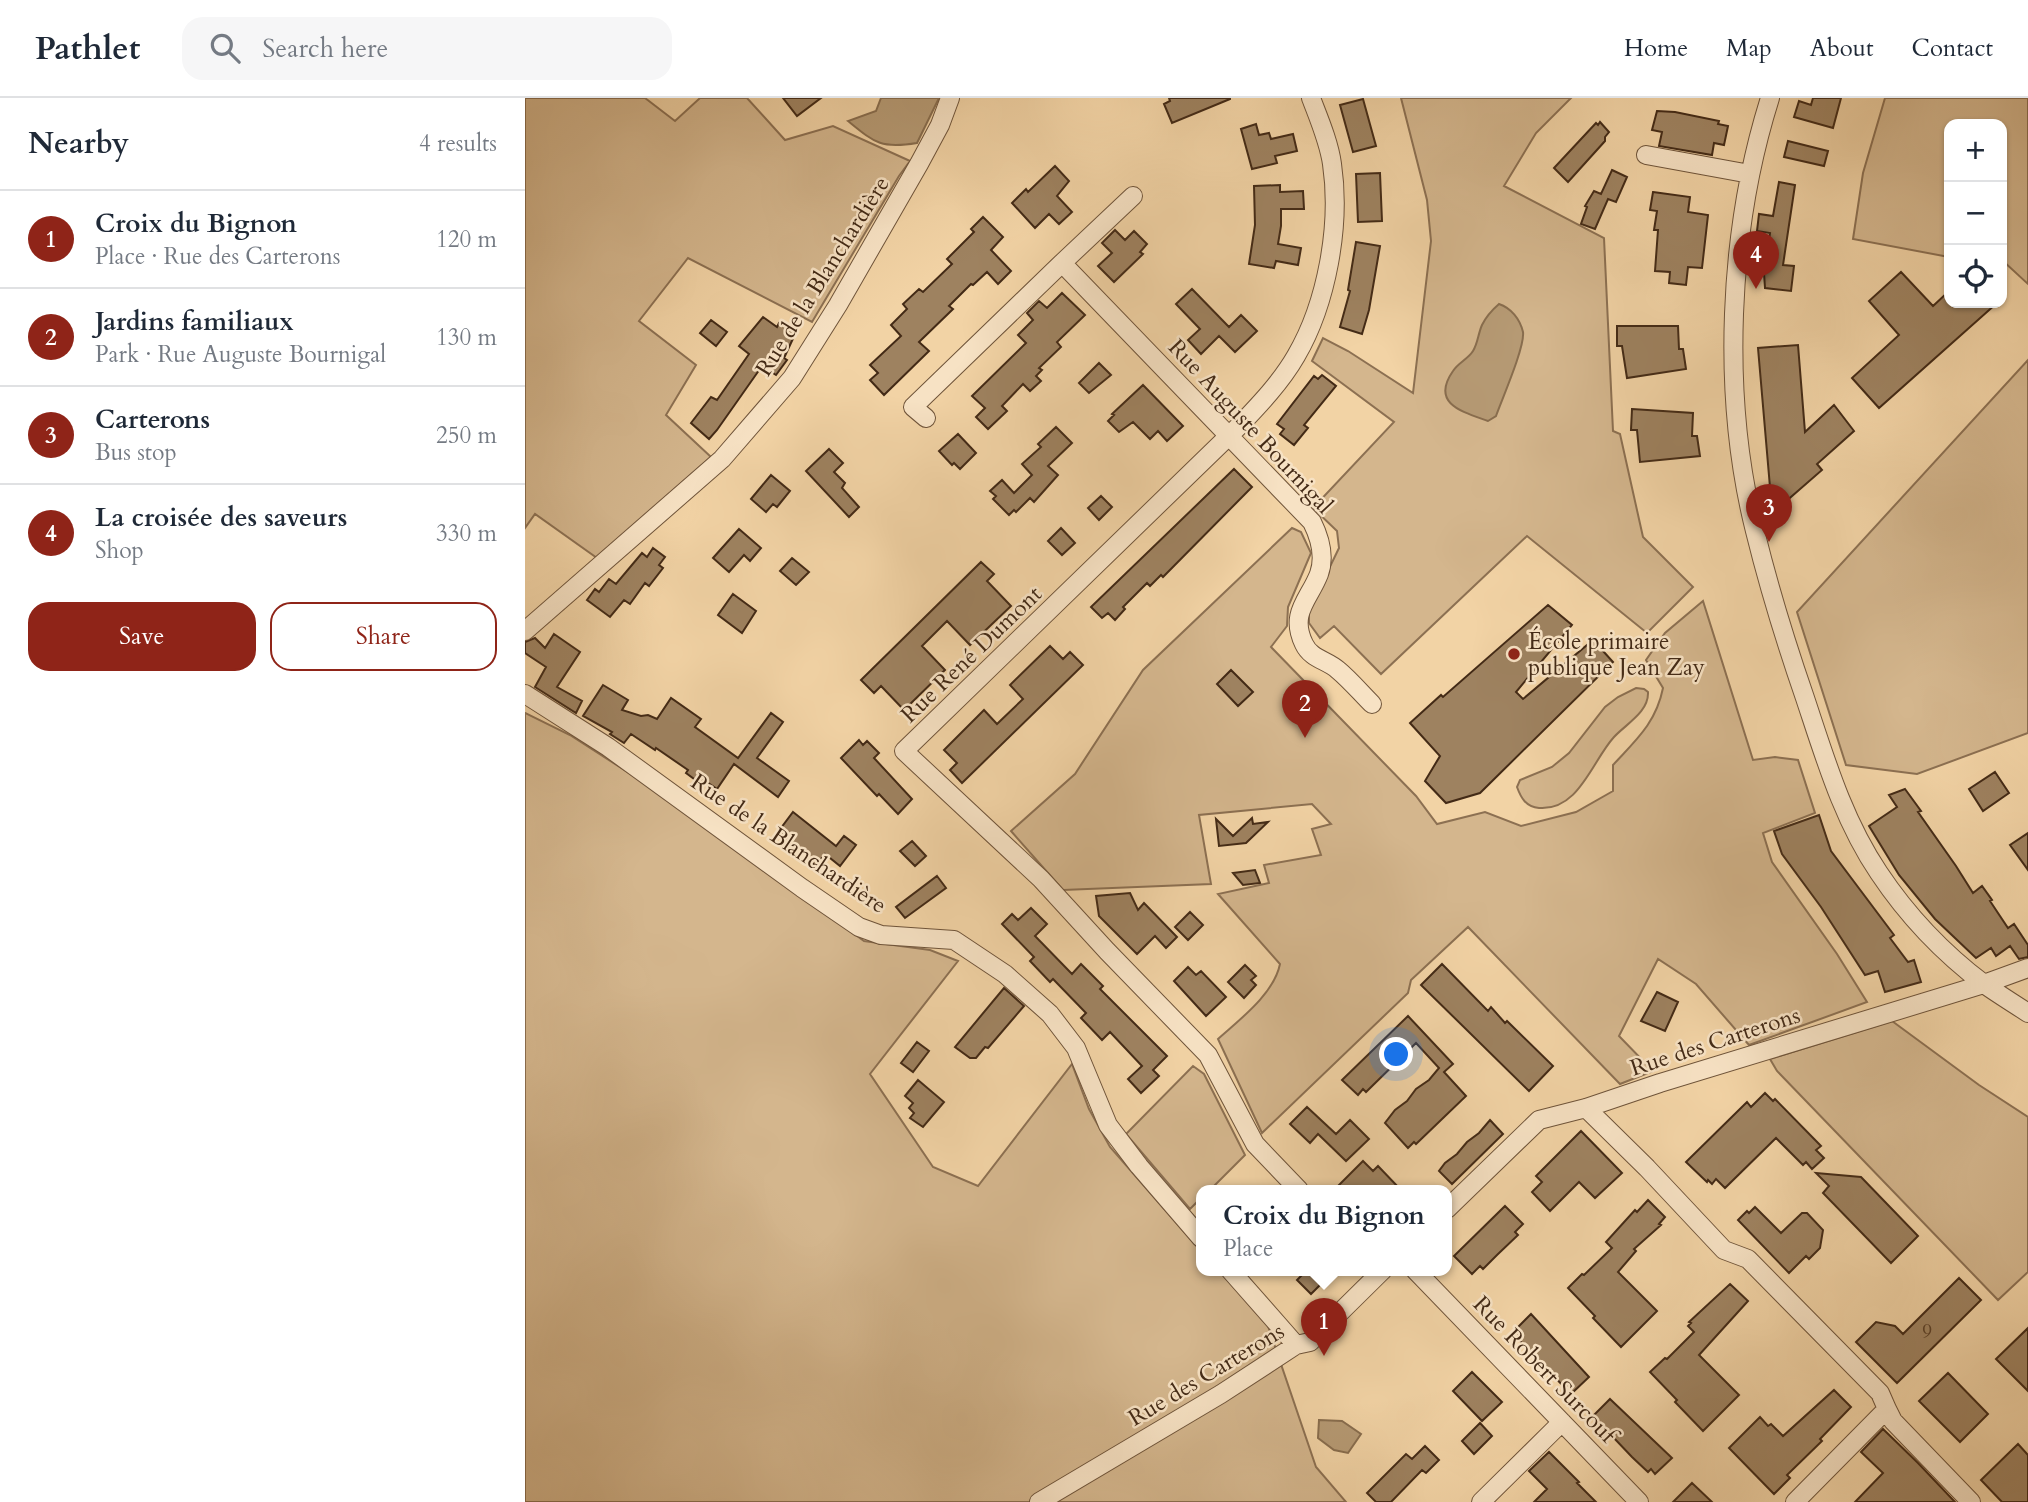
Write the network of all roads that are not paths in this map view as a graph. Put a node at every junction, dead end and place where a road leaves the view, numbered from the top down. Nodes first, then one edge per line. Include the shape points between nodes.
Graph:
1 (950, 98) edge
2 (1311, 98) edge
3 (1770, 98) edge
4 (1646, 155) dead end
5 (1750, 174) junction
6 (1133, 196) dead end
7 (1062, 263) junction
8 (926, 418) dead end
9 (1229, 437) junction
10 (525, 631) edge
11 (525, 694) edge
12 (1372, 704) dead end
13 (2028, 968) edge
14 (1984, 984) junction
15 (2028, 1013) edge
16 (1586, 1108) junction
17 (1294, 1185) edge
18 (1452, 1204) edge
19 (1196, 1231) edge
20 (1235, 1276) edge
21 (1375, 1276) edge
22 (1421, 1276) edge
23 (1296, 1345) junction
24 (1888, 1409) junction
25 (1562, 1423) junction
26 (1039, 1502) edge
27 (1482, 1502) edge
28 (1639, 1502) edge
29 (1795, 1502) edge
30 (1971, 1502) edge

1 - 10 street, Rue de la Blanchardière via 919,164 838,305 783,388 723,459
2 - 9 street, Rue René Dumont via 1332,163 1334,210 1323,289 1295,358
3 - 5 street
4 - 5 street
5 - 14 street via 1733,335 1736,412 1754,529 1785,639 1852,827 1912,917
6 - 7 street
7 - 8 street via 913,407
7 - 9 street, Rue Auguste Bournigal
9 - 12 street, Rue Auguste Bournigal via 1317,531 1322,551 1320,572 1301,607 1298,624 1304,645 1320,661 1336,668
9 - 17 street, Rue René Dumont via 904,751 1041,879 1208,1055 1255,1144
11 - 19 street, Rue de la Blanchardière via 608,747 859,927 881,935 954,940 1005,974 1050,1014 1076,1048 1108,1125
13 - 14 street, Rue des Carterons
14 - 15 street
14 - 16 street, Rue des Carterons
16 - 18 street, Rue des Carterons via 1539,1119
16 - 24 street via 1724,1250 1748,1259 1880,1393
20 - 23 street
21 - 23 street, Rue des Carterons via 1310,1342
22 - 25 street, Rue Robert Surcouf
23 - 26 street, Rue des Carterons
24 - 29 street
24 - 30 street via 1893,1421
25 - 27 street
25 - 28 street, Rue Robert Surcouf

